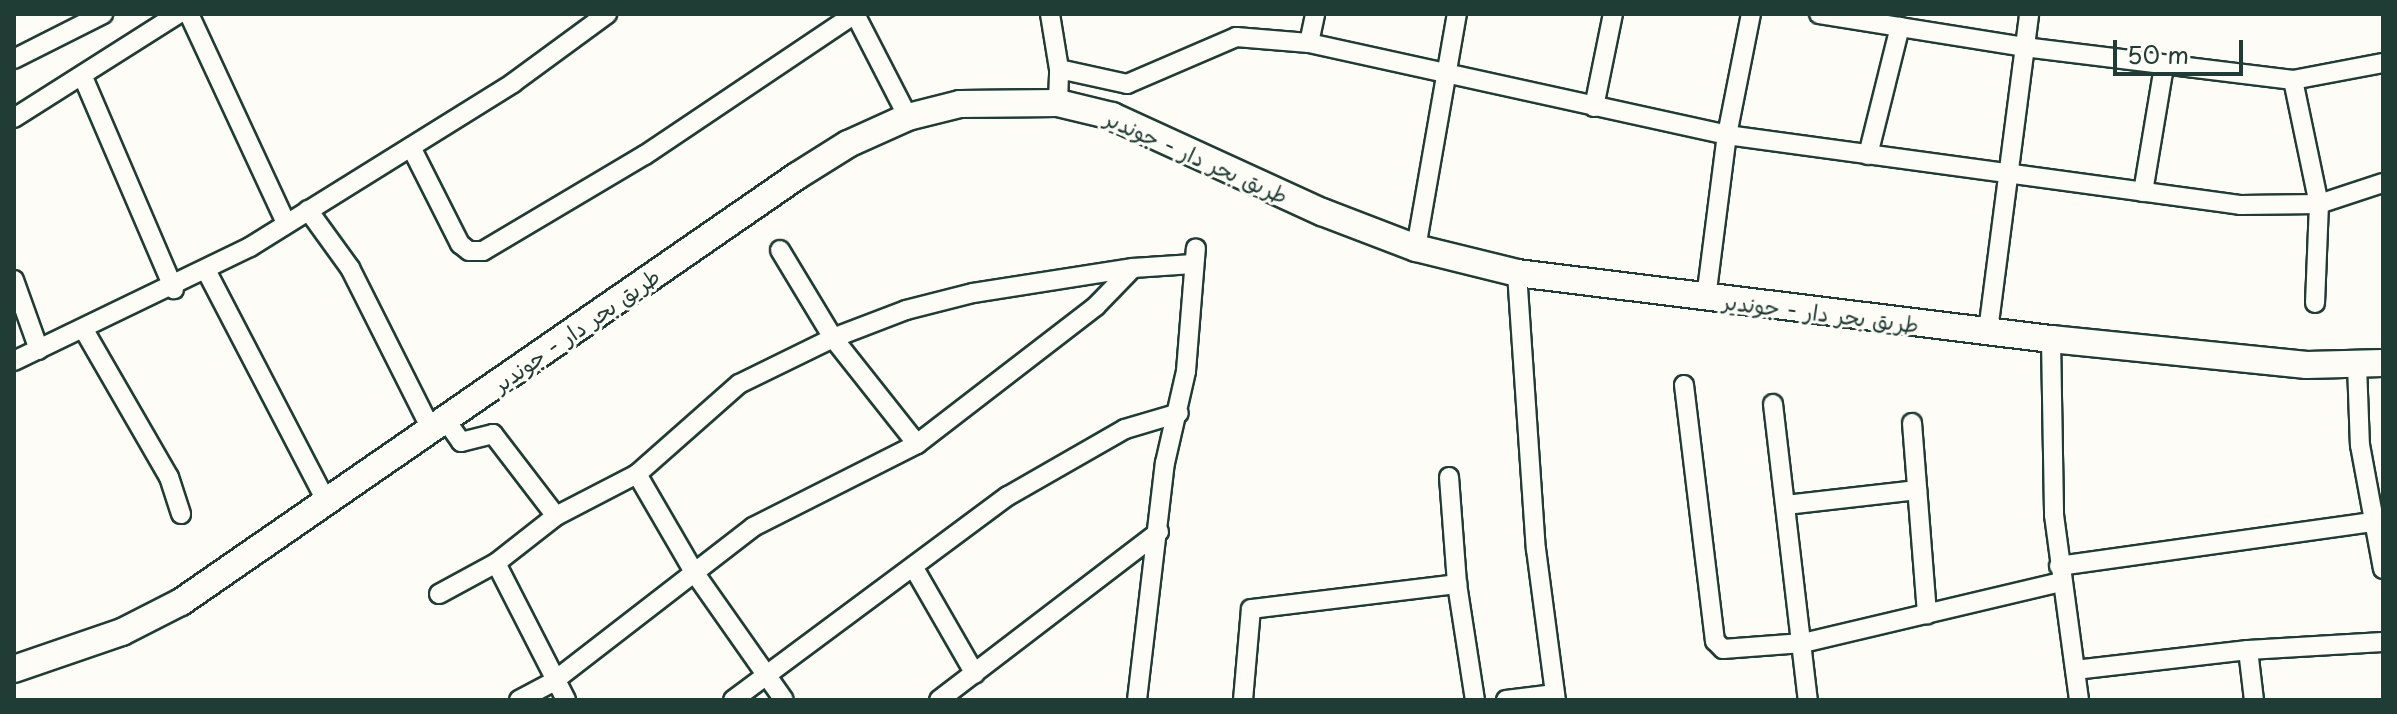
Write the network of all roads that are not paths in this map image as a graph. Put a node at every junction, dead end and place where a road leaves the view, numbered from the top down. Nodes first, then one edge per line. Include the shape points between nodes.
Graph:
1 (103, 14) edge
2 (178, 14) edge
3 (189, 14) edge
4 (607, 14) edge
5 (855, 14) edge
6 (1050, 14) edge
7 (1315, 14) edge
8 (1457, 14) edge
9 (1613, 14) edge
10 (1751, 14) edge
11 (1819, 14) edge
12 (2029, 14) edge
13 (1900, 27) junction
14 (1309, 43) junction
15 (2024, 47) junction
16 (14, 59) edge
17 (2383, 63) edge
18 (2164, 66) junction
19 (1059, 69) junction
20 (1443, 75) junction
21 (83, 77) junction
22 (2293, 80) junction
23 (1058, 103) junction
24 (1594, 107) junction
25 (908, 117) junction
26 (14, 118) edge
27 (1727, 135) junction
28 (411, 147) junction
29 (1868, 155) junction
30 (2008, 174) junction
31 (2383, 183) edge
32 (2143, 192) junction
33 (2319, 204) junction
34 (308, 210) junction
35 (286, 223) junction
36 (1416, 248) junction
37 (780, 250) dead end
38 (1133, 268) junction
39 (207, 272) junction
40 (1517, 273) junction
41 (14, 280) edge
42 (174, 289) junction
43 (1706, 298) junction
44 (2315, 303) dead end
45 (84, 330) junction
46 (1988, 331) junction
47 (833, 338) junction
48 (2051, 339) junction
49 (39, 350) junction
50 (14, 361) edge
51 (2383, 363) edge
52 (2357, 365) junction
53 (1684, 385) dead end
54 (1773, 404) dead end
55 (1179, 413) junction
56 (1912, 423) dead end
57 (438, 424) junction
58 (917, 444) junction
59 (637, 474) junction
60 (1449, 477) dead end
61 (1917, 490) junction
62 (326, 501) junction
63 (1786, 505) junction
64 (181, 514) dead end
65 (556, 516) junction
66 (2374, 522) junction
67 (1159, 532) junction
68 (496, 563) junction
69 (914, 568) junction
70 (2383, 569) edge
71 (694, 572) junction
72 (2060, 574) junction
73 (1457, 584) junction
74 (439, 594) dead end
75 (1927, 614) junction
76 (2383, 642) edge
77 (1803, 643) junction
78 (2248, 650) junction
79 (14, 669) edge
80 (2075, 670) junction
81 (975, 674) junction
82 (766, 675) junction
83 (554, 681) junction
84 (1555, 697) edge
85 (519, 700) edge
86 (566, 700) edge
87 (733, 700) edge
88 (784, 700) edge
89 (939, 700) edge
90 (1137, 700) edge
91 (1243, 700) edge
92 (1475, 700) edge
93 (1506, 700) edge
94 (1808, 700) edge
95 (2079, 700) edge
96 (2254, 700) edge

1 - 16 street
2 - 21 street
3 - 35 street
4 - 28 street via 513,83
5 - 25 street
5 - 28 street via 645,155 483,251 469,251 460,244
6 - 19 street
7 - 14 street
8 - 20 street
9 - 24 street
10 - 27 street
11 - 13 street
12 - 15 street
13 - 15 street
13 - 29 street
14 - 19 street via 1236,37 1127,84
14 - 20 street
15 - 18 street
15 - 30 street
17 - 22 street
18 - 22 street
18 - 32 street
19 - 23 street
20 - 24 street
20 - 36 street
21 - 26 street
21 - 42 street
22 - 33 street
23 - 25 highway, طريق بحر دار - جوندير via 960,104
23 - 36 highway, طريق بحر دار - جوندير via 1125,121 1322,212
24 - 27 street
25 - 57 highway, طريق بحر دار - جوندير via 848,144 797,176
27 - 29 street
27 - 43 street
28 - 34 street
29 - 30 street
30 - 32 street
30 - 46 street
31 - 33 street
32 - 33 street via 2241,205
33 - 44 street
34 - 35 street
34 - 57 street via 350,268
35 - 39 street
36 - 40 highway, طريق بحر دار - جوندير
37 - 47 street
38 - 47 street via 973,293 906,310
38 - 55 street via 1195,256
38 - 58 street via 1096,306
39 - 42 street
39 - 62 street
40 - 43 highway, طريق بحر دار - جوندير
40 - 84 street via 1536,549
41 - 49 street
42 - 45 street
43 - 46 highway, طريق بحر دار - جوندير
45 - 49 street
45 - 64 street via 169,477
46 - 48 highway, طريق بحر دار - جوندير
47 - 58 street
47 - 59 street via 739,384
48 - 52 highway, طريق بحر دار - جوندير
48 - 72 street
49 - 50 street
51 - 52 highway, طريق بحر دار - جوندير
52 - 66 street via 2360,445
53 - 77 street via 1715,641 1732,651
54 - 63 street
55 - 67 street via 1165,463
55 - 69 street via 1125,429 1034,481
56 - 61 street
57 - 62 highway, طريق بحر دار - جوندير
57 - 65 street via 461,442 493,434
58 - 71 street via 844,485 779,511
59 - 65 street
59 - 71 street
60 - 73 street
61 - 63 street
61 - 75 street
62 - 79 highway, طريق بحر دار - جوندير via 181,602 122,632
63 - 77 street
65 - 68 street
66 - 70 street
66 - 72 street
67 - 81 street
67 - 90 street
68 - 74 street
68 - 83 street
69 - 81 street
69 - 82 street
71 - 82 street
71 - 83 street
72 - 75 street
72 - 80 street
73 - 91 street via 1251,609
73 - 92 street
75 - 77 street
76 - 78 street
77 - 94 street
78 - 80 street
78 - 96 street
80 - 95 street
81 - 89 street
82 - 87 street
82 - 88 street
83 - 85 street
83 - 86 street
84 - 93 street

